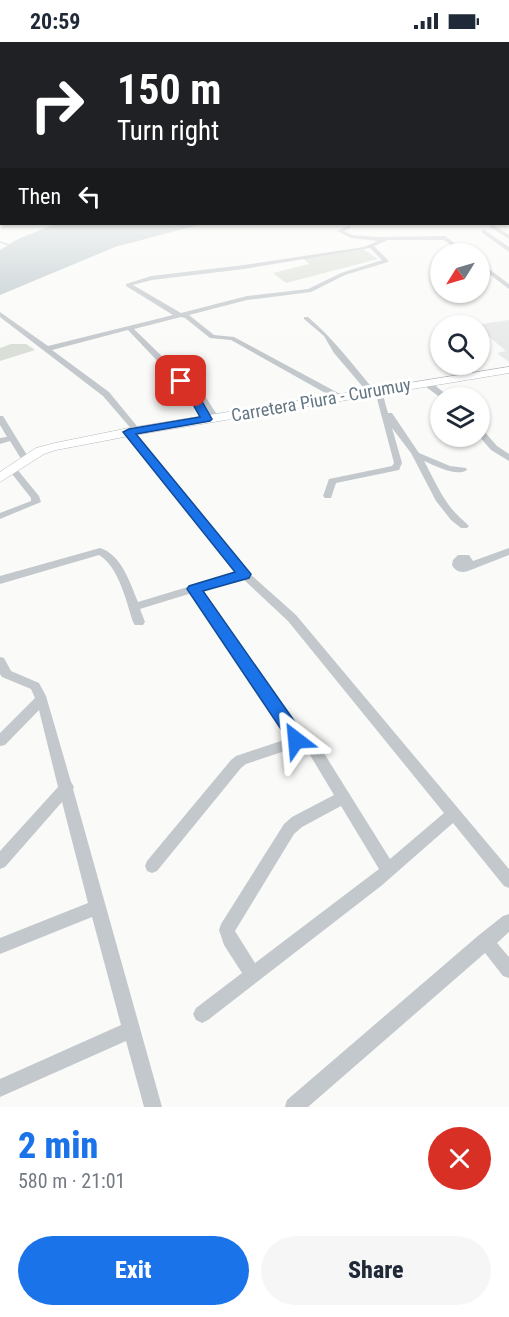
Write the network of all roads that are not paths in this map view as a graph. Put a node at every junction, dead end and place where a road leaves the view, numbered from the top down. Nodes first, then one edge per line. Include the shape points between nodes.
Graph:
1 (371, 246) edge
2 (367, 247) edge
3 (490, 272) edge
4 (508, 286) edge
5 (0, 314) edge
6 (176, 314) junction
7 (306, 318) dead end
8 (128, 327) junction
9 (46, 349) junction
10 (509, 370) edge
11 (425, 382) junction
12 (432, 387) edge
13 (377, 394) junction
14 (339, 397) junction
15 (0, 418) edge
16 (211, 418) junction
17 (133, 431) junction
18 (13, 438) junction
19 (0, 441) edge
20 (490, 443) edge
21 (416, 454) junction
22 (509, 458) edge
23 (26, 460) junction
24 (13, 470) junction
25 (463, 470) dead end
26 (0, 478) edge
27 (328, 496) dead end
28 (0, 516) edge
29 (464, 526) dead end
30 (509, 551) edge
31 (468, 563) dead end
32 (244, 574) junction
33 (0, 580) edge
34 (194, 589) junction
35 (134, 607) junction
36 (139, 622) dead end
37 (0, 661) edge
38 (42, 699) junction
39 (0, 741) edge
40 (312, 746) dead end
41 (67, 787) junction
42 (342, 798) junction
43 (453, 814) junction
44 (0, 862) edge
45 (152, 866) dead end
46 (388, 870) junction
47 (509, 881) edge
48 (97, 907) junction
49 (509, 922) edge
50 (485, 941) junction
51 (0, 946) edge
52 (509, 970) edge
53 (253, 975) junction
54 (202, 1014) dead end
55 (132, 1029) junction
56 (0, 1088) edge
57 (153, 1107) edge
58 (294, 1107) edge

1 - 6 street via 386,261 316,289 247,298
2 - 6 street via 151,278 128,285
3 - 4 street
5 - 9 street
6 - 8 street
6 - 14 street via 187,315 212,336 232,338
7 - 13 street via 326,335
8 - 9 street
8 - 16 street via 186,380
9 - 17 street via 106,394
10 - 11 main road, Carretera Piura - Curumuy
11 - 12 street
11 - 13 main road, Carretera Piura - Curumuy
13 - 14 main road, Carretera Piura - Curumuy
13 - 21 street via 402,438
13 - 27 street via 399,459 396,468 332,482
14 - 16 main road, Carretera Piura - Curumuy
15 - 18 street
16 - 17 main road, Carretera Piura - Curumuy
17 - 23 main road, Carretera Piura - Curumuy via 47,448
17 - 32 street
18 - 19 street
18 - 23 street
20 - 22 street
21 - 25 street
21 - 29 street via 446,511
23 - 24 main road, Carretera Piura - Curumuy
24 - 26 main road, Carretera Piura - Curumuy
24 - 28 street via 36,502
30 - 31 street via 483,563
32 - 34 street
32 - 43 street via 292,618
33 - 35 street via 100,551 109,556
34 - 35 street
34 - 45 street via 296,736 292,743 236,764
35 - 36 street
37 - 38 street via 6,674 35,686
38 - 39 street
38 - 41 street
40 - 42 street
41 - 44 street
41 - 48 street
42 - 46 street
42 - 53 street via 289,829 227,930
43 - 46 street
43 - 47 street
46 - 53 street
48 - 51 street
48 - 55 street
49 - 50 street
50 - 52 street
50 - 58 street
53 - 54 street
55 - 56 street
55 - 57 street

